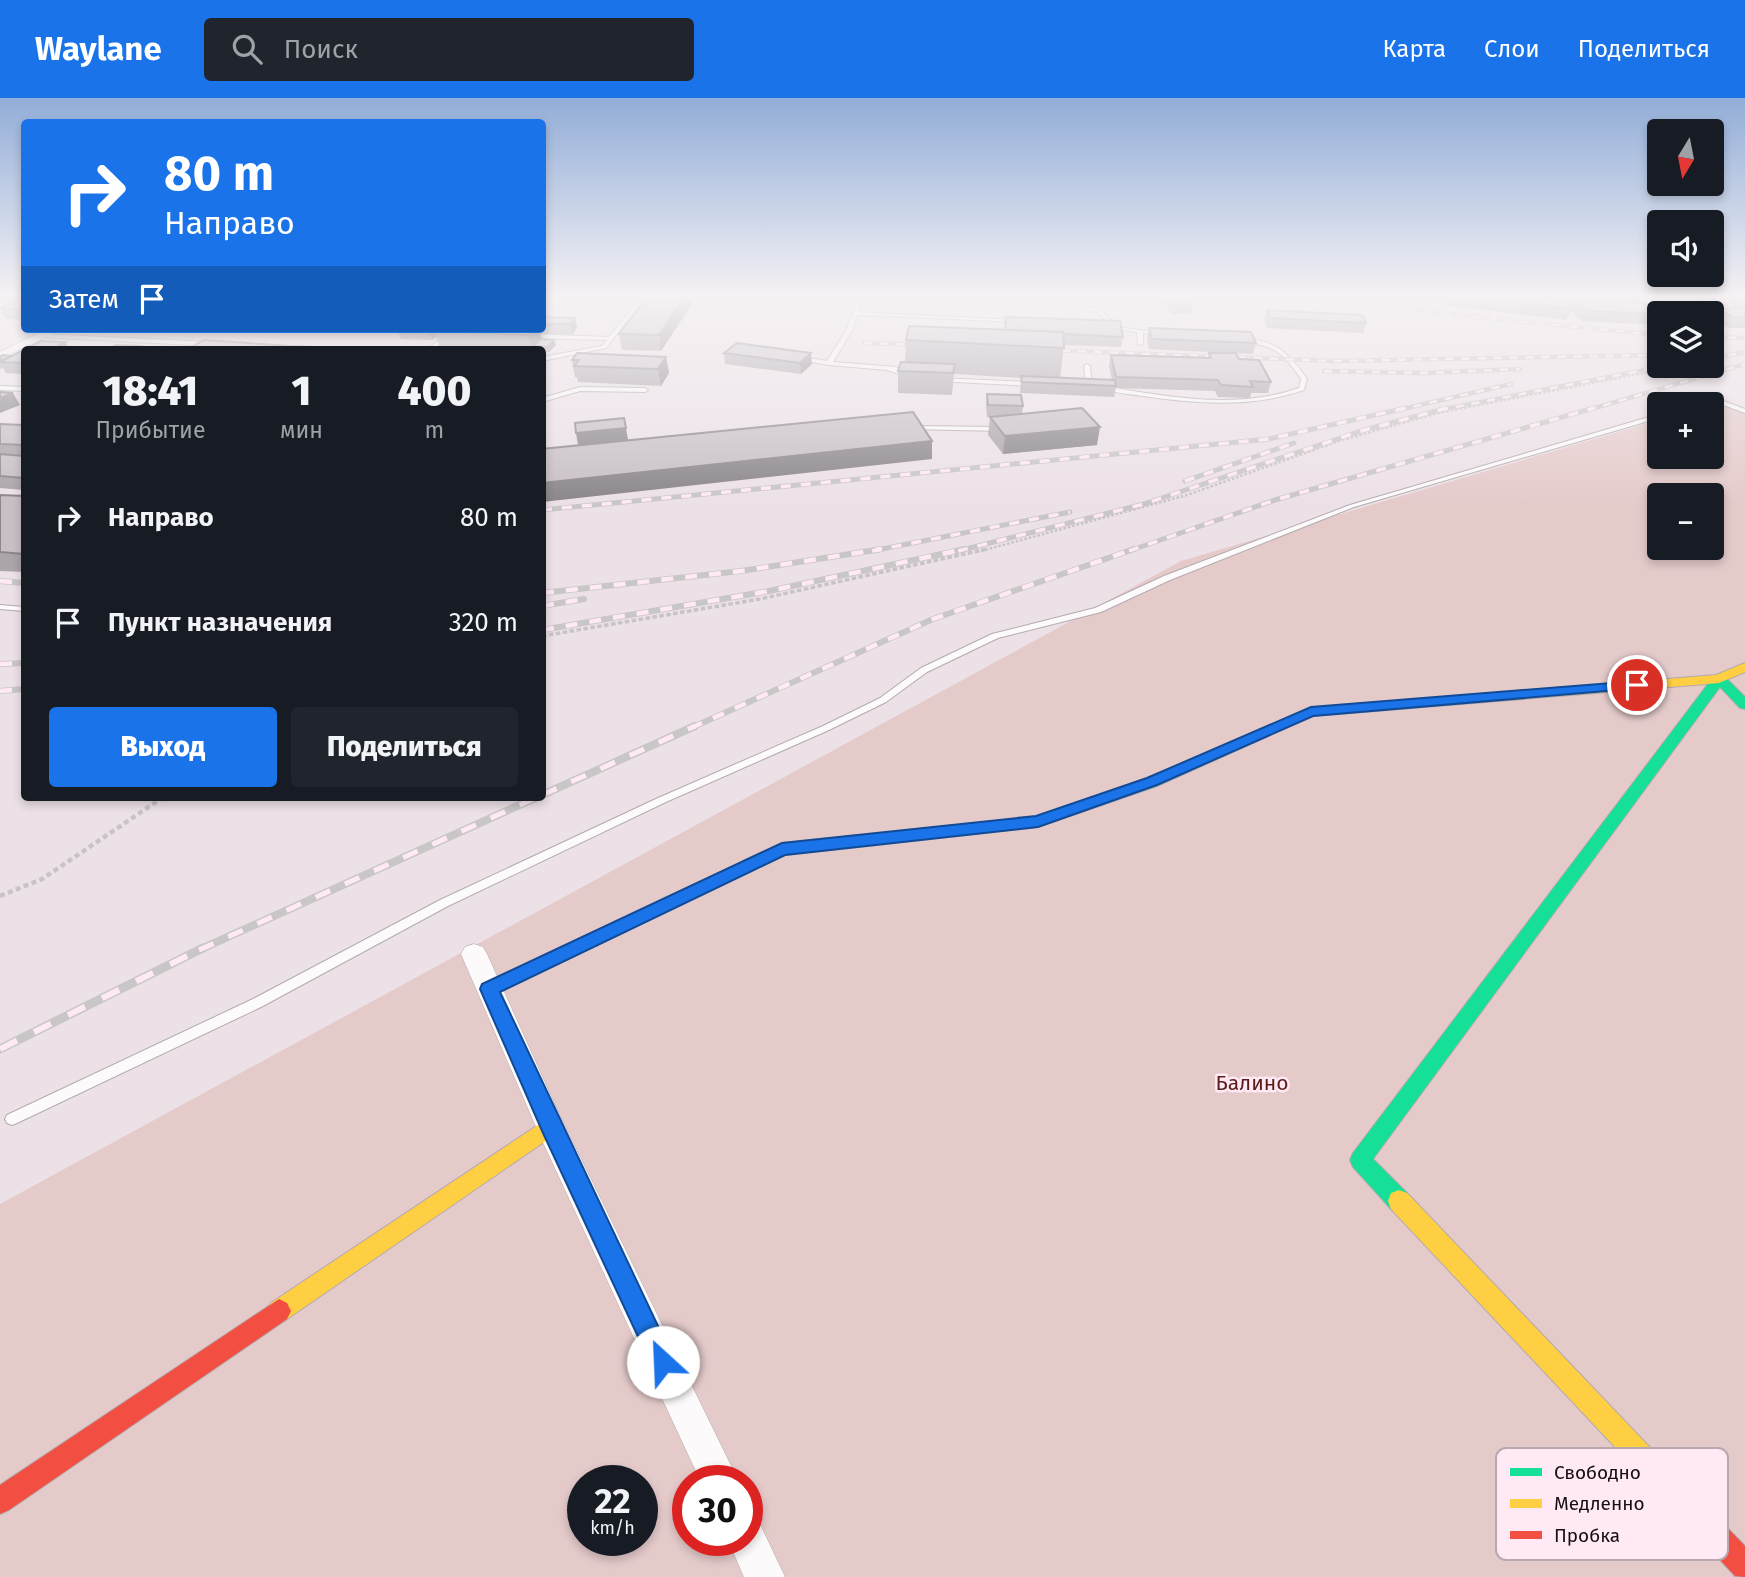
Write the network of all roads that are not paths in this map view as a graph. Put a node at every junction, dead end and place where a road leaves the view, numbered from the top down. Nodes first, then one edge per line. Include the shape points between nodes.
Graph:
1 (847, 365) edge
2 (1294, 365) edge
3 (1087, 366) dead end
4 (900, 368) edge
5 (890, 370) junction
6 (921, 380) edge
7 (934, 380) edge
8 (1037, 384) edge
9 (1076, 386) edge
10 (1089, 387) junction
11 (0, 388) edge
12 (21, 389) edge
13 (645, 390) edge
14 (546, 399) edge
15 (1724, 403) edge
16 (1745, 411) edge
17 (1647, 420) edge
18 (896, 429) edge
19 (1008, 429) edge
20 (0, 607) edge
21 (21, 609) edge
22 (1745, 667) edge
23 (1719, 679) junction
24 (1745, 705) edge
25 (474, 954) dead end
26 (489, 989) junction
27 (12, 1118) dead end
28 (550, 1126) junction
29 (1633, 1448) edge
30 (712, 1465) edge
31 (0, 1502) edge
32 (1728, 1548) edge
33 (755, 1556) edge
34 (1745, 1566) edge
35 (765, 1577) edge

1 - 5 lane
2 - 10 lane via 1304,379 1302,389 1287,397 1255,401 1152,397
3 - 10 lane
4 - 5 lane
5 - 6 lane
7 - 8 lane
9 - 10 lane
11 - 12 lane
13 - 14 lane via 580,389
15 - 16 lane
17 - 27 lane via 1352,506 1098,610 995,636 924,670 883,700 826,729 444,903 257,1003
18 - 19 lane
20 - 21 lane
22 - 23 street
23 - 24 street
23 - 26 street via 1311,712 1152,782 1038,822 782,849
23 - 29 street via 1360,1160
25 - 26 street
26 - 28 street
28 - 30 street
28 - 31 street
32 - 34 street
33 - 35 street

